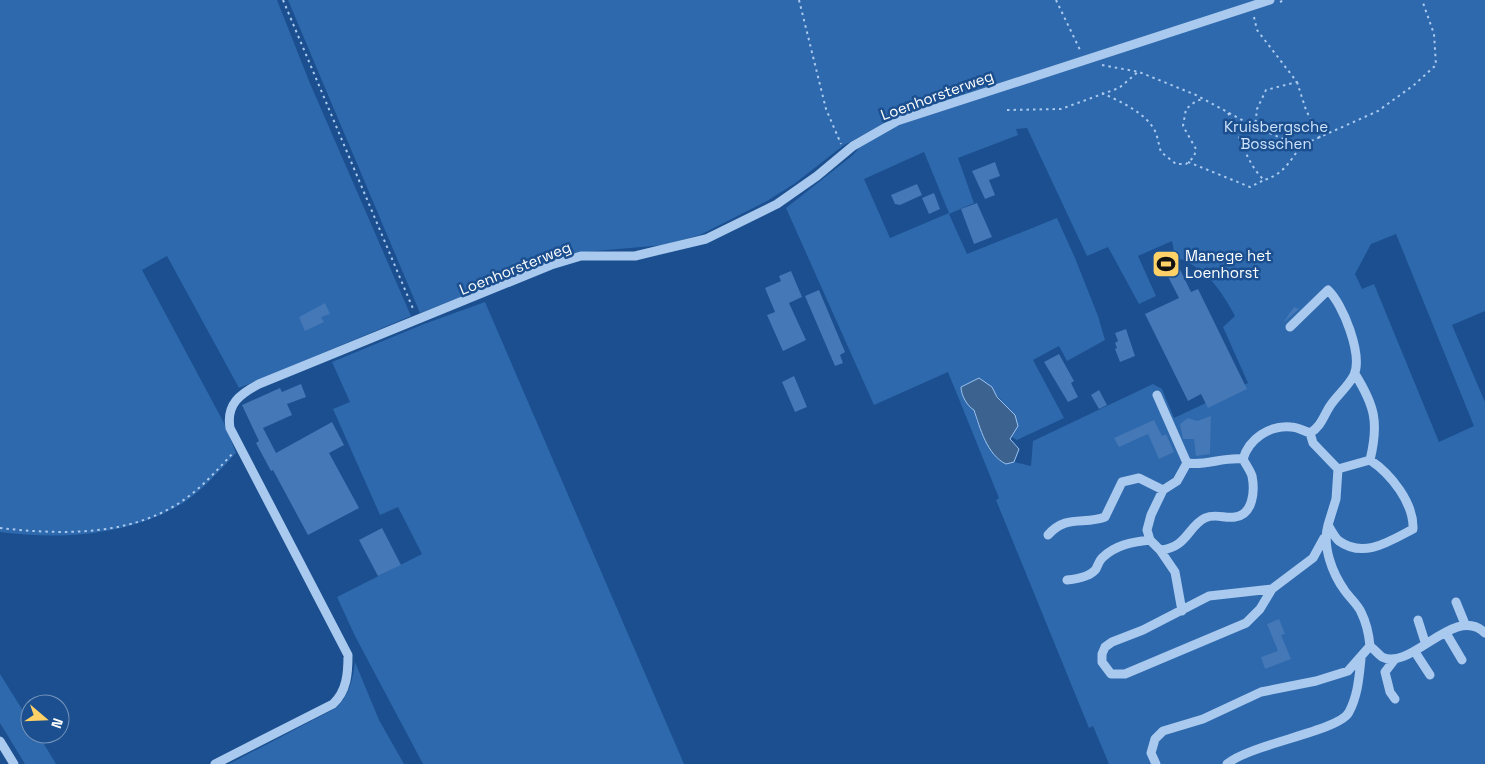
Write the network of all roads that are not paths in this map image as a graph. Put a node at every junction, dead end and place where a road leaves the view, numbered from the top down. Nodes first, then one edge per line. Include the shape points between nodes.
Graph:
1 (1270, 0) edge
2 (1290, 326) dead end
3 (1355, 374) junction
4 (1157, 394) dead end
5 (1310, 433) junction
6 (1243, 459) junction
7 (1370, 460) junction
8 (1187, 463) junction
9 (1338, 469) junction
10 (1163, 490) junction
11 (1328, 525) junction
12 (1048, 535) dead end
13 (1324, 538) junction
14 (1150, 540) junction
15 (1160, 550) junction
16 (1067, 580) dead end
17 (1272, 589) junction
18 (1456, 602) dead end
19 (1182, 611) junction
20 (1418, 620) dead end
21 (1464, 624) junction
22 (1446, 633) junction
23 (1485, 633) edge
24 (1425, 642) junction
25 (1370, 646) junction
26 (1415, 652) junction
27 (1361, 659) junction
28 (1396, 659) junction
29 (1462, 660) dead end
30 (1430, 675) dead end
31 (1396, 699) dead end
32 (0, 742) edge
33 (14, 764) edge
34 (215, 764) edge
35 (1156, 764) edge
36 (1227, 764) edge

1 - 34 street, Loenhorsterweg via 898,121 844,152 777,204 706,239 635,256 581,256 241,394 232,405 230,428 348,655 347,677 339,699 333,704
2 - 3 street via 1328,290 1336,298 1350,327
3 - 5 street via 1317,429
3 - 7 street via 1375,414 1376,435
4 - 8 street
5 - 6 street via 1292,427 1273,429 1246,448
5 - 9 street via 1313,443
6 - 8 street via 1218,459 1201,465
6 - 15 street via 1252,474 1253,487 1250,508 1245,514 1235,518 1219,515 1204,518 1175,547
7 - 9 street
7 - 11 street via 1392,480 1413,518 1413,530 1374,549 1358,549 1338,541
8 - 10 street via 1177,482
9 - 11 street via 1336,499
10 - 12 street via 1139,478 1122,482 1106,517 1096,521 1070,521
10 - 14 street via 1147,530
11 - 13 street
13 - 17 street via 1313,558
13 - 25 street via 1343,588 1361,612
14 - 15 street
14 - 16 street via 1130,542 1114,549 1101,559 1095,571
15 - 19 street via 1175,572
17 - 19 street via 1209,596
17 - 19 street via 1246,622 1125,674 1111,674 1102,662 1105,647
18 - 21 street
20 - 24 street
21 - 22 street
21 - 23 street via 1479,627
22 - 24 street
22 - 29 street
24 - 26 street
25 - 27 street
25 - 28 street via 1382,657
26 - 28 street
26 - 30 street
27 - 35 street via 1348,672 1261,692 1203,719 1163,731 1155,738 1151,753
27 - 36 street via 1358,687 1349,714 1332,726 1303,732 1232,759
28 - 31 street via 1385,672 1390,692
32 - 33 street

